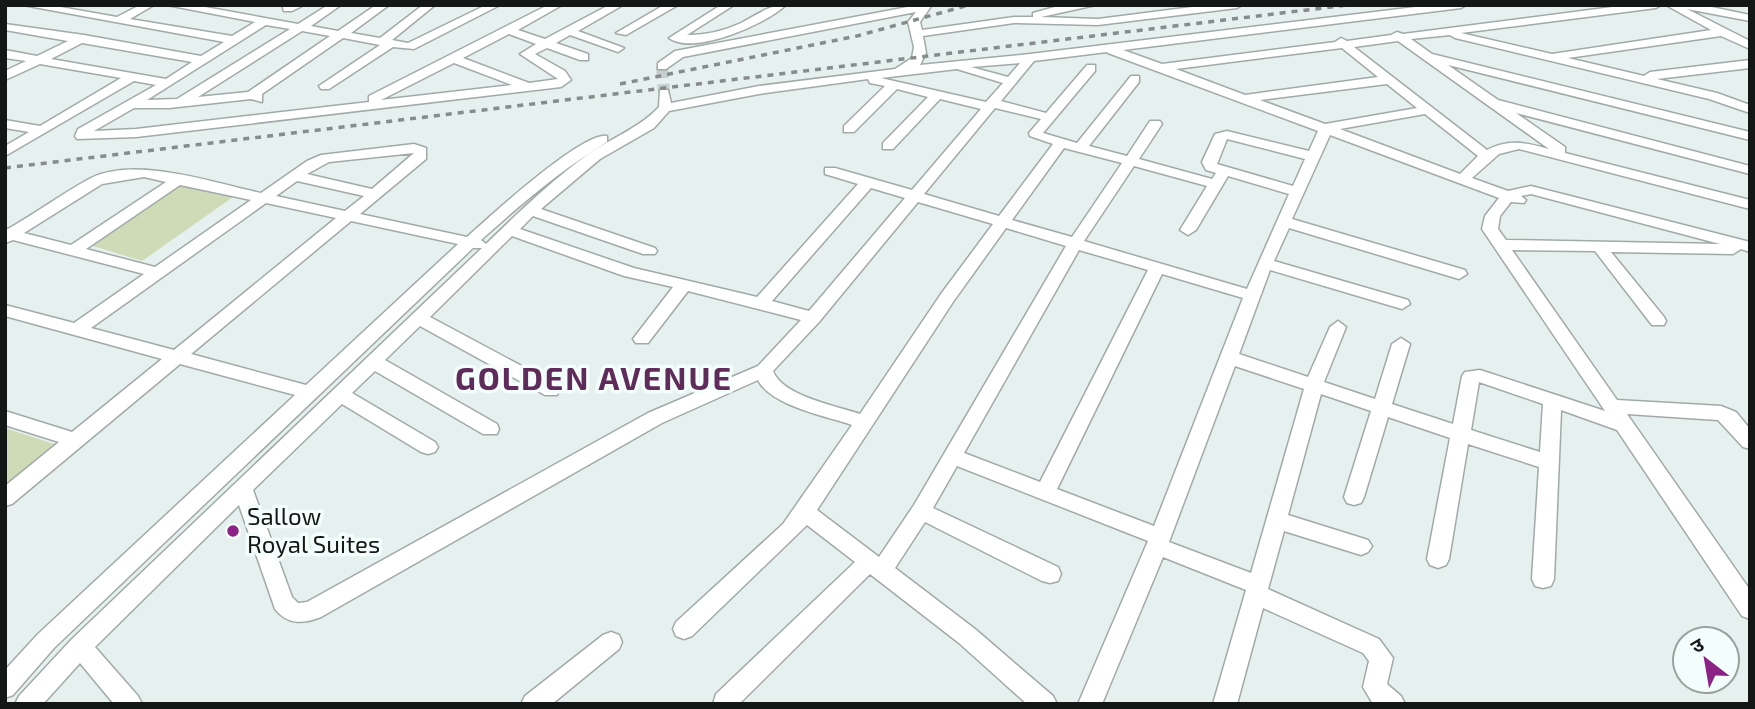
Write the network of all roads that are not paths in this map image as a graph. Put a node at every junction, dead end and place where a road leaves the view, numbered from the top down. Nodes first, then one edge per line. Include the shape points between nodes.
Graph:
1 (28, 5) edge
2 (149, 5) edge
3 (172, 5) edge
4 (287, 5) edge
5 (299, 5) edge
6 (336, 5) edge
7 (384, 5) edge
8 (430, 5) edge
9 (495, 5) edge
10 (557, 5) edge
11 (673, 5) edge
12 (729, 5) edge
13 (781, 5) edge
14 (908, 5) edge
15 (1091, 5) edge
16 (1237, 5) edge
17 (1461, 5) edge
18 (1656, 5) edge
19 (1671, 5) edge
20 (1684, 5) edge
21 (927, 6) edge
22 (1407, 12) junction
23 (624, 13) edge
24 (1371, 17) junction
25 (1750, 18) edge
26 (119, 20) junction
27 (1027, 20) junction
28 (264, 21) junction
29 (1319, 24) junction
30 (5, 27) edge
31 (299, 27) junction
32 (508, 30) junction
33 (568, 31) junction
34 (1722, 32) junction
35 (622, 33) dead end
36 (1445, 33) junction
37 (916, 34) junction
38 (339, 36) junction
39 (1402, 38) junction
40 (82, 40) junction
41 (234, 40) junction
42 (387, 43) junction
43 (546, 43) junction
44 (1346, 46) junction
45 (1750, 46) edge
46 (618, 48) dead end
47 (1105, 48) junction
48 (5, 54) edge
49 (584, 57) dead end
50 (1429, 57) junction
51 (1547, 57) junction
52 (452, 58) junction
53 (1030, 58) junction
54 (40, 60) junction
55 (203, 60) junction
56 (1750, 64) edge
57 (949, 66) junction
58 (1091, 68) dead end
59 (1163, 68) junction
60 (904, 70) junction
61 (5, 76) edge
62 (132, 76) junction
63 (861, 76) junction
64 (1639, 78) junction
65 (1135, 79) dead end
66 (1387, 79) junction
67 (411, 80) junction
68 (1011, 81) junction
69 (169, 83) junction
70 (895, 84) junction
71 (325, 86) dead end
72 (528, 87) junction
73 (938, 94) junction
74 (252, 95) junction
75 (447, 95) junction
76 (1242, 99) junction
77 (658, 101) junction
78 (180, 103) junction
79 (1493, 103) junction
80 (132, 104) junction
81 (364, 104) junction
82 (991, 105) junction
83 (1749, 108) edge
84 (1425, 110) junction
85 (1048, 117) junction
86 (248, 118) junction
87 (5, 124) edge
88 (1155, 124) dead end
89 (1326, 128) junction
90 (849, 129) dead end
91 (42, 131) junction
92 (1750, 136) edge
93 (1060, 144) junction
94 (888, 146) dead end
95 (1080, 148) junction
96 (5, 152) edge
97 (1485, 155) junction
98 (1311, 156) junction
99 (1570, 157) junction
100 (1131, 162) junction
101 (1750, 170) edge
102 (830, 171) dead end
103 (295, 176) junction
104 (1220, 178) junction
105 (1463, 179) junction
106 (178, 180) junction
107 (868, 182) junction
108 (1296, 191) junction
109 (376, 194) junction
110 (914, 195) junction
111 (1510, 197) junction
112 (264, 198) junction
113 (1750, 205) edge
114 (531, 210) junction
115 (350, 216) junction
116 (1002, 220) junction
117 (1283, 221) junction
118 (509, 230) junction
119 (1188, 230) dead end
120 (7, 235) edge
121 (470, 242) junction
122 (1076, 242) junction
123 (1502, 245) junction
124 (491, 247) junction
125 (1600, 248) junction
126 (1750, 248) edge
127 (649, 251) dead end
128 (71, 252) junction
129 (1265, 263) junction
130 (1157, 267) junction
131 (159, 273) junction
132 (1459, 274) dead end
133 (683, 286) junction
134 (1254, 296) junction
135 (761, 303) junction
136 (1402, 304) dead end
137 (8, 313) edge
138 (419, 318) junction
139 (813, 318) junction
140 (1658, 321) dead end
141 (1338, 327) dead end
142 (78, 329) junction
143 (642, 339) dead end
144 (1401, 344) dead end
145 (178, 357) junction
146 (1231, 358) junction
147 (374, 362) junction
148 (764, 370) junction
149 (1314, 385) junction
150 (551, 390) dead end
151 (310, 393) junction
152 (340, 394) junction
153 (1552, 401) junction
154 (1611, 406) junction
155 (1382, 407) junction
156 (5, 418) edge
157 (864, 422) junction
158 (1624, 425) junction
159 (490, 429) dead end
160 (1459, 435) junction
161 (75, 440) junction
162 (1750, 442) edge
163 (428, 447) dead end
164 (951, 456) junction
165 (1549, 463) junction
166 (243, 489) junction
167 (1045, 492) junction
168 (1354, 497) dead end
169 (5, 498) edge
170 (198, 499) junction
171 (224, 508) junction
172 (922, 511) junction
173 (805, 512) junction
174 (1277, 520) junction
175 (1159, 542) junction
176 (1361, 545) dead end
177 (1438, 559) dead end
178 (876, 566) junction
179 (1050, 573) dead end
180 (1543, 579) dead end
181 (1257, 590) junction
182 (1750, 609) edge
183 (684, 629) dead end
184 (611, 642) dead end
185 (80, 646) junction
186 (5, 687) edge
187 (723, 702) edge
188 (27, 704) edge
189 (130, 704) edge
190 (533, 704) edge
191 (1045, 704) edge
192 (1090, 704) edge
193 (1225, 704) edge
194 (1393, 704) edge

1 - 26 street
2 - 26 street
3 - 28 street via 262,17
4 - 5 street via 288,9
6 - 31 street
7 - 38 street
8 - 42 street
9 - 42 street via 415,46
10 - 32 street
11 - 23 street
12 - 13 street via 675,38 738,31
14 - 21 street via 675,51 654,60 656,68 679,54
15 - 27 street via 1050,10
16 - 27 street via 1098,22
17 - 22 street
18 - 36 street
19 - 34 street
20 - 25 street
21 - 37 street via 914,22
22 - 24 street
22 - 36 street
23 - 33 street
23 - 35 street
24 - 29 street
24 - 39 street
26 - 40 street
26 - 41 street
27 - 37 street
28 - 31 street
28 - 41 street
29 - 44 street
29 - 47 street
30 - 40 street
31 - 38 street
31 - 78 street
32 - 43 street
32 - 52 street
33 - 43 street
33 - 46 street
34 - 45 street
34 - 51 street
36 - 39 street
36 - 51 street
37 - 60 street via 920,57
38 - 42 street
38 - 74 street
39 - 44 street
39 - 50 street
40 - 54 street
40 - 55 street
41 - 55 street
42 - 71 street
43 - 49 street
43 - 72 street via 526,55 557,71 564,81
44 - 59 street
44 - 66 street
47 - 53 street
47 - 59 street
48 - 54 street
50 - 79 street
50 - 92 street
51 - 64 street
52 - 67 street
52 - 72 street
53 - 57 street
53 - 68 street
54 - 61 street
54 - 62 street
55 - 69 street
56 - 64 street
57 - 60 street
57 - 68 street
58 - 85 street
59 - 76 street
60 - 63 street
62 - 69 street
62 - 91 street
63 - 70 street
63 - 77 street
64 - 83 street
65 - 95 street
66 - 76 street
66 - 84 street
67 - 75 street
67 - 81 street
68 - 82 street
69 - 80 street
70 - 73 street
70 - 90 street
72 - 75 street
73 - 82 street
73 - 94 street
74 - 78 street
74 - 86 street via 259,95
75 - 81 street
76 - 89 street
77 - 114 street via 649,125 595,156
77 - 121 street via 639,121 570,158
78 - 80 street
79 - 99 street
79 - 101 street
80 - 86 street via 82,136
81 - 86 street
82 - 85 street
82 - 110 street
84 - 89 street
84 - 97 street
85 - 93 street via 1036,135
87 - 91 street
88 - 100 street
89 - 98 street
89 - 105 street
91 - 96 street
93 - 95 street
93 - 116 street
95 - 100 street
97 - 99 street via 1512,145
97 - 105 street
98 - 104 street via 1224,135 1209,165
98 - 108 street
99 - 113 street
100 - 104 street
100 - 122 street
102 - 107 street
103 - 109 street
103 - 109 street via 326,159 414,148 421,151 421,156
103 - 112 street
104 - 108 street
104 - 119 street
105 - 111 street
106 - 112 street
106 - 120 street via 144,173 108,177
106 - 128 street
107 - 110 street
107 - 135 street
108 - 117 street
109 - 115 street
110 - 116 street
110 - 139 street
111 - 123 street via 1489,222
111 - 126 street via 1522,189 1531,190
112 - 115 street
112 - 131 street
114 - 118 street
114 - 127 street
115 - 121 street
115 - 145 street
116 - 122 street
116 - 157 street
117 - 129 street
117 - 132 street
118 - 124 street
118 - 133 street
120 - 128 street
121 - 124 street
121 - 151 street
122 - 130 street
122 - 164 street
123 - 125 street
123 - 154 street
124 - 138 street
125 - 126 street
125 - 140 street
128 - 131 street
129 - 134 street
129 - 136 street
130 - 134 street
130 - 167 street
131 - 142 street
133 - 135 street
133 - 143 street
134 - 146 street
135 - 139 street
137 - 142 street
138 - 147 street
138 - 150 street
139 - 148 street
141 - 149 street
142 - 145 street
144 - 155 street
145 - 151 street
145 - 161 street
146 - 149 street
146 - 175 street
147 - 152 street
147 - 159 street
148 - 157 street via 768,382 783,395
148 - 166 street via 655,418 303,613 289,610 283,602
149 - 155 street
149 - 174 street
151 - 170 street
152 - 163 street
152 - 166 street
153 - 158 street
153 - 160 street via 1471,376
153 - 165 street
154 - 158 street
154 - 162 street via 1721,413
155 - 160 street
155 - 168 street
156 - 161 street
157 - 173 street
158 - 182 street
160 - 165 street
160 - 177 street
161 - 169 street
164 - 167 street
164 - 172 street
165 - 180 street
166 - 171 street
167 - 175 street
170 - 171 street
170 - 186 street via 46,641
171 - 185 street
172 - 178 street
172 - 179 street
173 - 178 street
173 - 183 street
174 - 176 street
174 - 181 street
175 - 181 street
175 - 192 street
178 - 187 street
178 - 191 street
181 - 193 street
181 - 194 street via 1371,646 1381,658 1375,687
184 - 190 street
185 - 188 street
185 - 189 street

